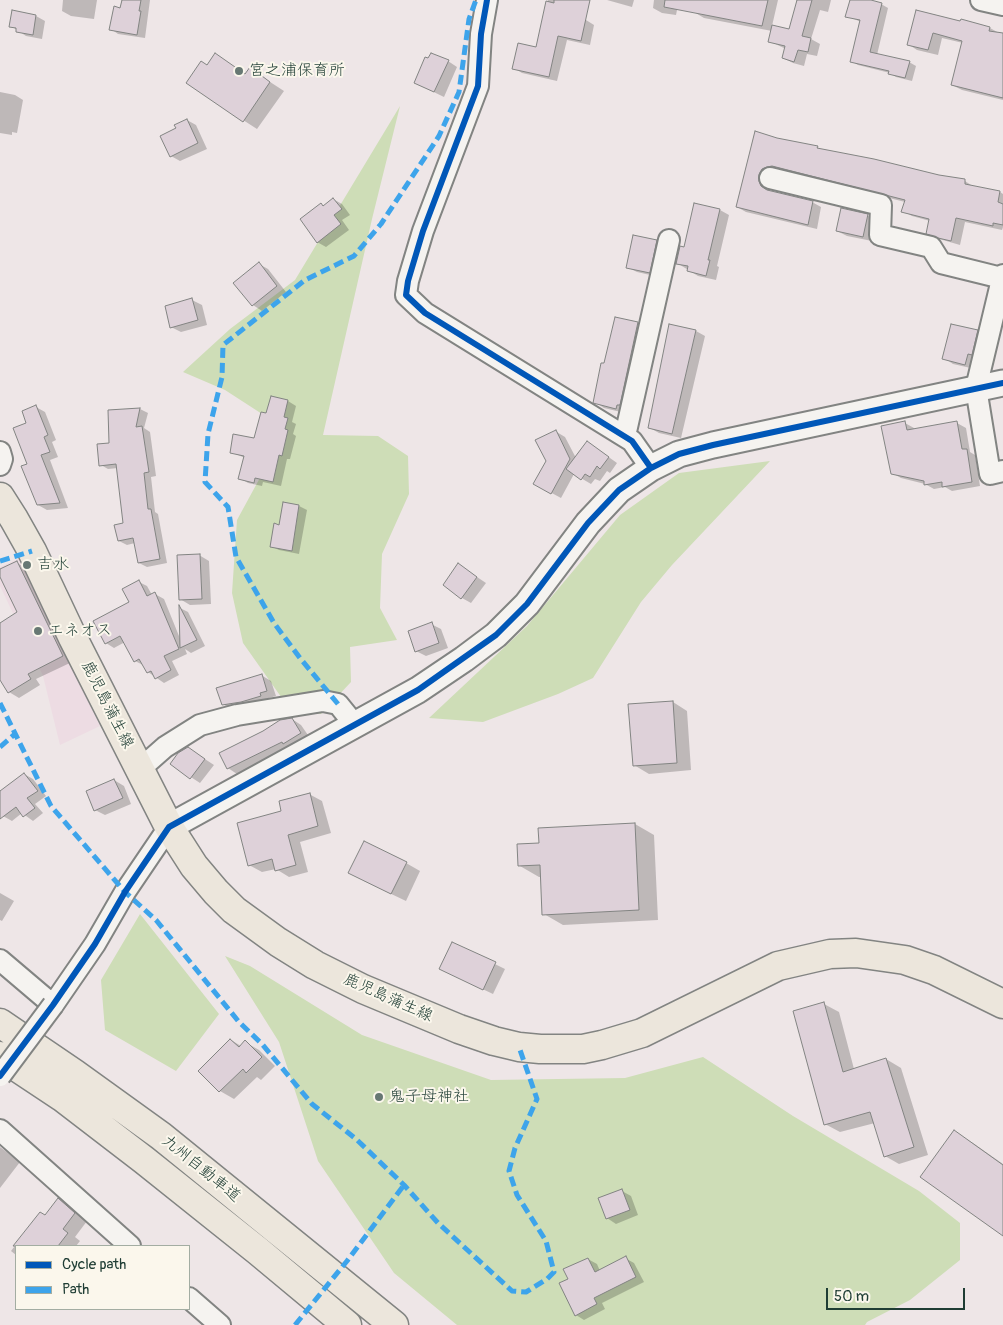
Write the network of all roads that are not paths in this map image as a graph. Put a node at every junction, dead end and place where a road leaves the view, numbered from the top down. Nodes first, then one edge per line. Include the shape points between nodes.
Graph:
1 (487, 0) edge
2 (981, 0) edge
3 (1003, 5) edge
4 (770, 178) dead end
5 (669, 240) dead end
6 (1003, 277) edge
7 (1003, 383) edge
8 (976, 388) junction
9 (624, 436) junction
10 (0, 452) edge
11 (0, 465) edge
12 (651, 468) junction
13 (1003, 471) edge
14 (0, 497) edge
15 (355, 725) junction
16 (140, 769) junction
17 (168, 828) junction
18 (0, 960) edge
19 (1003, 1004) edge
20 (53, 1005) junction
21 (0, 1023) edge
22 (0, 1056) edge
23 (0, 1076) edge
24 (0, 1130) edge
25 (129, 1245) edge
26 (190, 1299) edge
27 (220, 1325) edge
28 (347, 1325) edge
29 (394, 1325) edge

1 - 9 street via 478,86 423,231 406,295 425,313
2 - 3 street
4 - 6 street via 881,205 880,235 931,247 941,263
5 - 9 street
6 - 8 street
7 - 8 street
8 - 12 street via 713,444 679,454
8 - 13 street via 990,474
9 - 12 street via 632,441
10 - 11 street
12 - 15 street via 619,490 588,522 527,604 496,635 418,690
14 - 16 main road, 鹿児島蒲生線 via 32,552
15 - 16 street via 338,704 323,700 237,715 200,725 165,747
15 - 17 street
16 - 17 main road, 鹿児島蒲生線
17 - 19 main road, 鹿児島蒲生線 via 216,892 234,910 278,942 363,989 459,1028 519,1047 560,1050 602,1045 642,1033 778,966 830,954 856,953 905,960 934,970
17 - 20 street
18 - 20 street
20 - 23 street, bridge
21 - 29 main road, 九州自動車道 via 161,1136
22 - 28 main road, 九州自動車道 via 62,1097 144,1160
24 - 25 street
26 - 27 street

